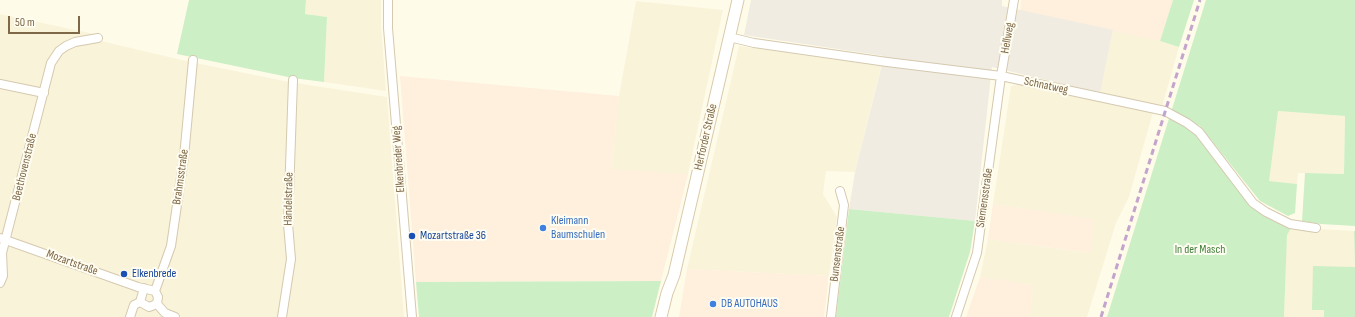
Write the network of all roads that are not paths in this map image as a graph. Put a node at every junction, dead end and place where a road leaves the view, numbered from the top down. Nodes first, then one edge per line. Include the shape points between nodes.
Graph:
1 (388, 0) edge
2 (738, 0) edge
3 (1014, 0) edge
4 (729, 37) junction
5 (98, 38) dead end
6 (193, 60) dead end
7 (1001, 76) junction
8 (294, 80) dead end
9 (0, 84) edge
10 (44, 93) junction
11 (840, 191) dead end
12 (1316, 228) dead end
13 (3, 239) edge
14 (674, 275) junction
15 (0, 283) edge
16 (144, 288) junction
17 (155, 291) junction
18 (140, 302) junction
19 (157, 304) junction
20 (130, 317) edge
21 (175, 317) edge
22 (282, 317) edge
23 (412, 317) edge
24 (661, 317) edge
25 (669, 317) edge
26 (831, 317) edge
27 (956, 317) edge

1 - 23 street, Elkenbreder Weg via 388,28
2 - 4 main road, Herforder Straße
3 - 7 street, Hellweg
4 - 7 street, Schnatweg via 754,43
4 - 14 main road, Herforder Straße
5 - 10 street, Beethovenstraße via 75,42 59,51 51,63
6 - 17 street, Brahmsstraße via 184,157 171,246
7 - 12 street, Schnatweg via 1165,111 1176,116 1199,132 1253,203 1290,224
7 - 27 street, Siemensstraße via 977,253
8 - 22 street, Händelstraße via 288,224 291,259
9 - 10 street
10 - 13 street, Beethovenstraße
11 - 26 street, Bunsenstraße via 844,205
13 - 15 street, Beethovenstraße via 3,276
13 - 16 street, Mozartstraße
14 - 24 main road, Herforder Straße
14 - 25 main road, Herforder Straße
16 - 17 street, Mozartstraße
16 - 18 street
17 - 19 street via 158,297
18 - 19 street via 149,307
18 - 20 street via 134,305
19 - 21 street via 165,313

